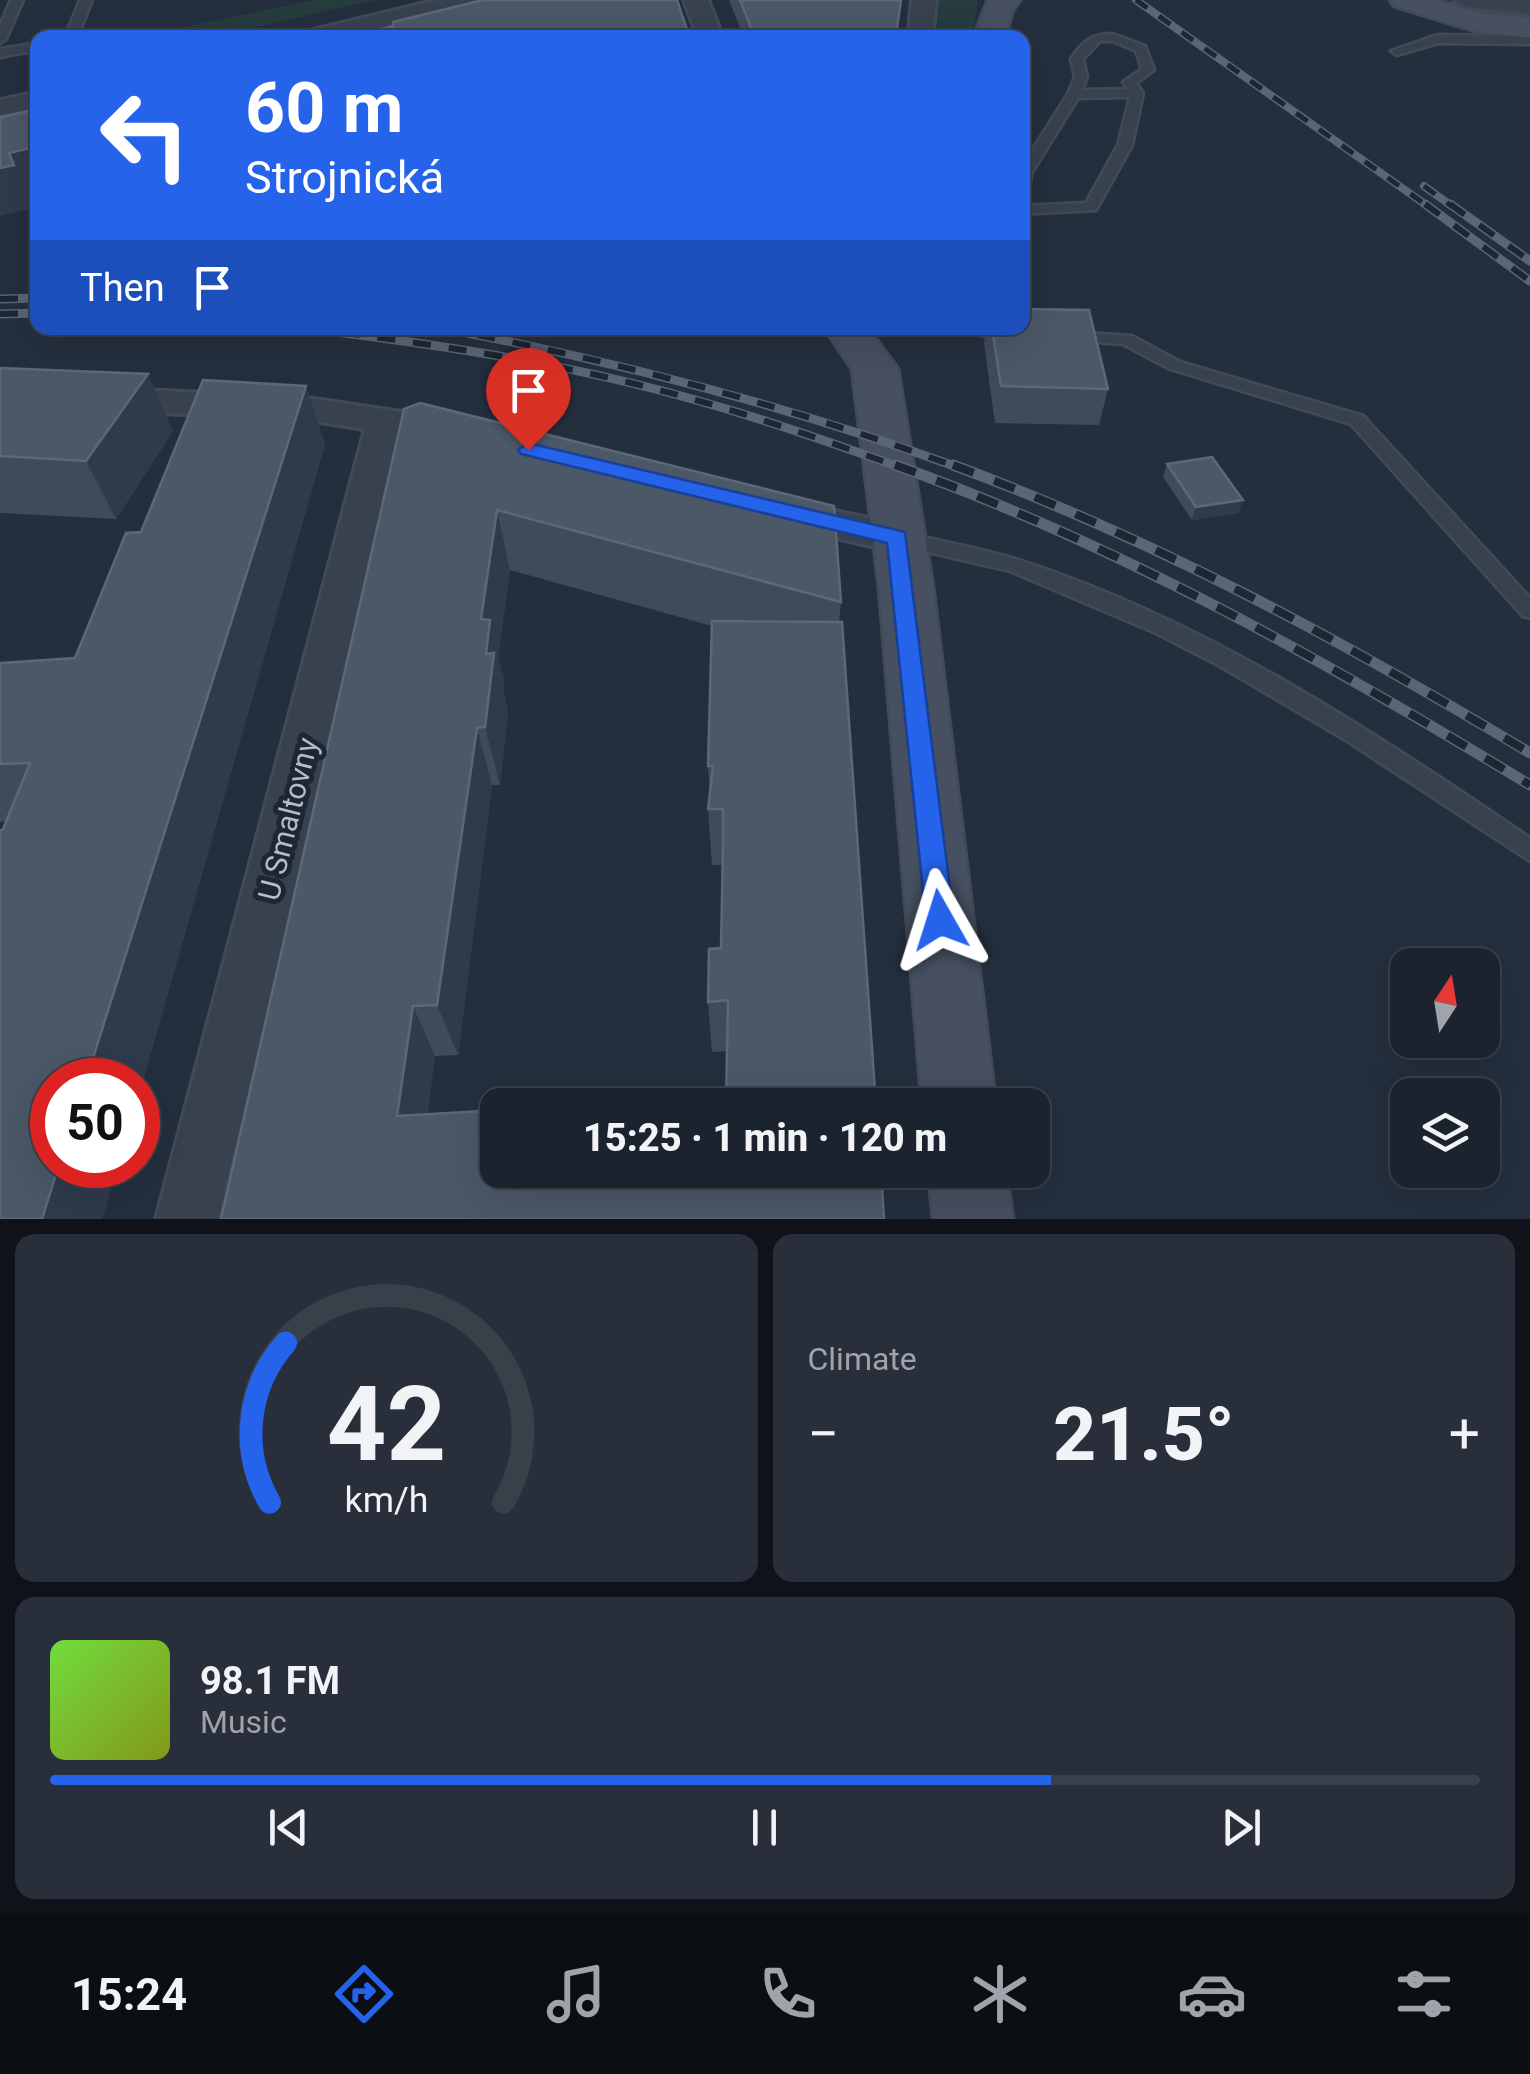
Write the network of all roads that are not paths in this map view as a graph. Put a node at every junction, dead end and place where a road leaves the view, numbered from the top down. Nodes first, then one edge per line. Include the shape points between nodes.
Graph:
1 (17, 0) edge
2 (86, 0) edge
3 (696, 0) edge
4 (924, 0) edge
5 (1005, 0) edge
6 (1405, 0) edge
7 (1466, 0) edge
8 (1530, 6) edge
9 (463, 18) edge
10 (1530, 28) edge
11 (74, 30) edge
12 (371, 30) edge
13 (707, 30) edge
14 (921, 30) edge
15 (992, 30) edge
16 (0, 39) edge
17 (1530, 40) edge
18 (30, 47) edge
19 (1397, 51) dead end
20 (0, 53) edge
21 (1138, 93) junction
22 (1074, 94) junction
23 (30, 102) edge
24 (0, 108) edge
25 (1030, 164) edge
26 (1030, 210) edge
27 (1030, 334) edge
28 (859, 335) edge
29 (884, 348) edge
30 (0, 394) edge
31 (385, 418) junction
32 (494, 441) edge
33 (739, 502) edge
34 (897, 538) junction
35 (1530, 611) edge
36 (1530, 851) edge
37 (957, 1088) edge
38 (969, 1188) edge
39 (187, 1219) edge
40 (973, 1219) edge

1 - 16 lane
2 - 11 lane
3 - 13 street
4 - 14 street
5 - 15 main road
6 - 10 main road via 1475,22
7 - 8 street
9 - 12 street
17 - 19 lane via 1437,39
18 - 20 lane
21 - 22 lane
21 - 22 lane via 1129,82 1148,70 1141,48 1099,35 1077,59 1082,78
21 - 26 lane via 1125,144 1091,208
22 - 25 lane
23 - 24 street
27 - 35 lane via 1126,339 1174,365 1357,420
28 - 29 main road
29 - 34 main road
30 - 31 street
31 - 32 street
31 - 39 street, U Smaltovny
33 - 34 street
34 - 36 lane via 1031,571 1168,630 1334,725
34 - 37 main road
38 - 40 main road

